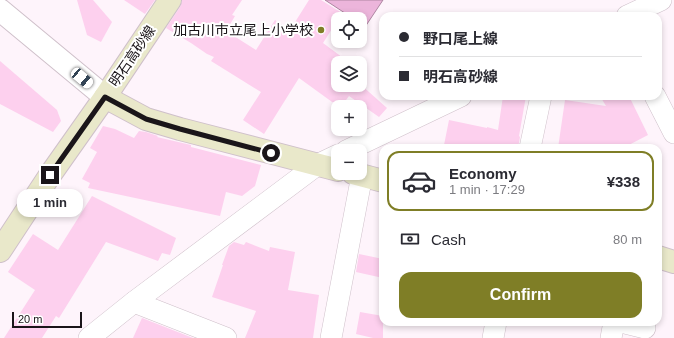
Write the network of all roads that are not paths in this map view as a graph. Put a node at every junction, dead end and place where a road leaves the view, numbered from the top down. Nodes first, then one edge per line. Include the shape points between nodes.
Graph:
1 (170, 0) edge
2 (661, 0) edge
3 (0, 10) edge
4 (636, 12) edge
5 (105, 97) junction
6 (453, 100) edge
7 (540, 100) edge
8 (657, 100) edge
9 (674, 133) edge
10 (361, 144) edge
11 (531, 144) edge
12 (331, 158) edge
13 (317, 165) junction
14 (331, 168) edge
15 (367, 177) edge
16 (357, 180) edge
17 (379, 180) edge
18 (0, 251) edge
19 (662, 259) edge
20 (674, 262) edge
21 (134, 302) junction
22 (495, 326) edge
23 (613, 326) edge
24 (637, 326) edge
25 (645, 328) dead end
26 (89, 338) edge
27 (226, 338) edge
28 (331, 338) edge
29 (493, 338) edge
30 (611, 338) edge

1 - 5 main road, 明石高砂線
2 - 4 street
3 - 5 street
5 - 13 main road via 146,119
5 - 18 main road, 明石高砂線
6 - 10 street
7 - 11 street
8 - 9 street
12 - 13 street
13 - 14 main road
13 - 21 street
15 - 17 main road
16 - 28 street
19 - 20 main road
21 - 26 street
21 - 27 street
22 - 29 street
23 - 30 street
24 - 25 street

